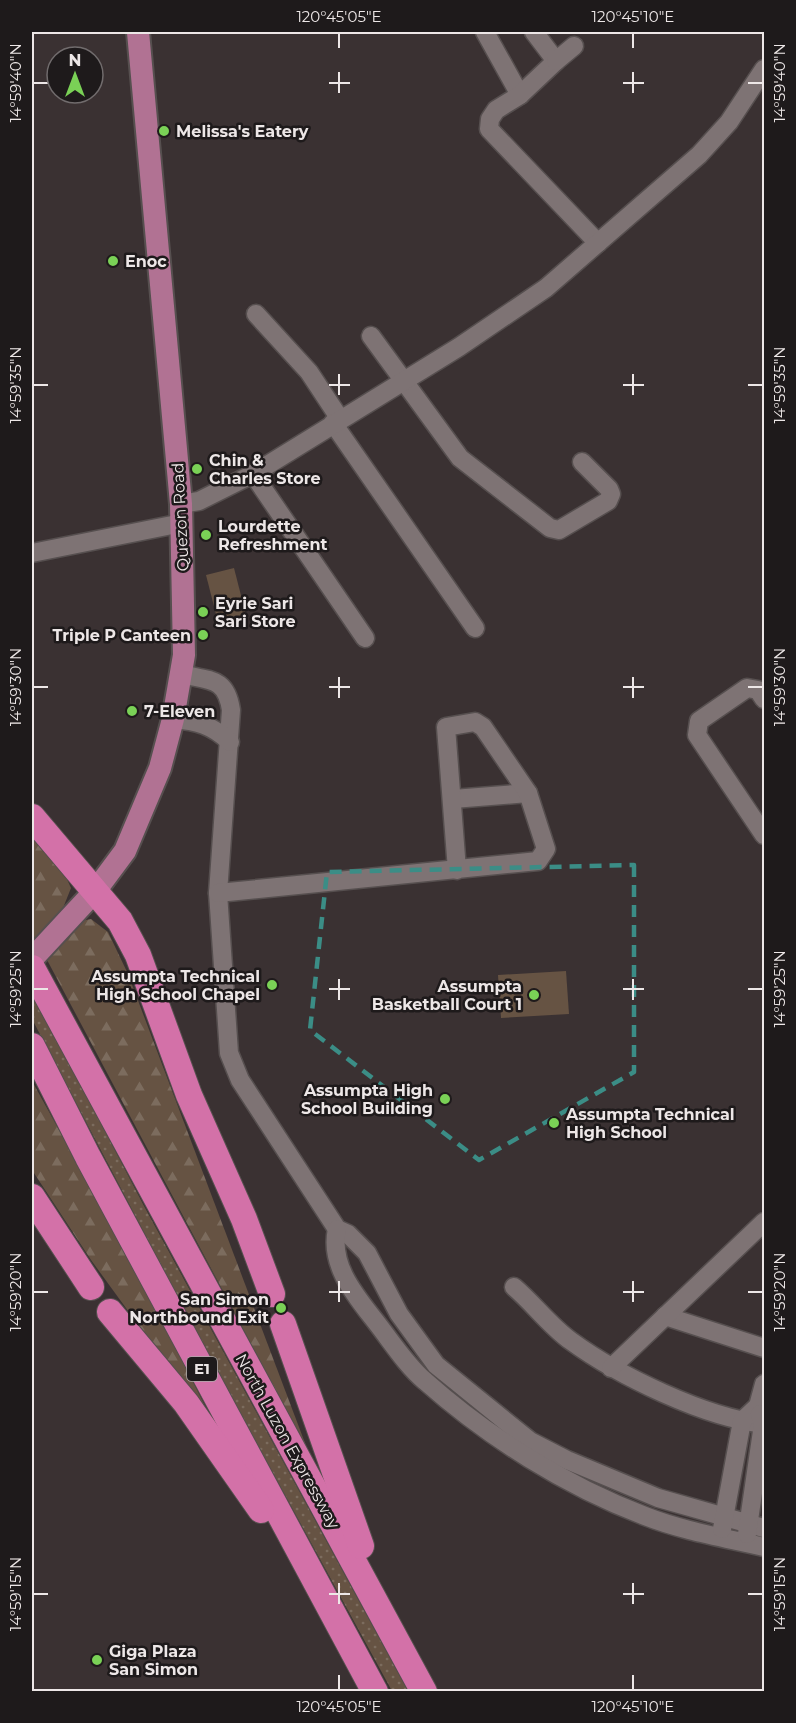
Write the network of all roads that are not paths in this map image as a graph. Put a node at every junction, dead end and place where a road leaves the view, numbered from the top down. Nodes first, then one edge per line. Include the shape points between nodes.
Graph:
1 (138, 32) edge
2 (485, 32) edge
3 (534, 32) edge
4 (574, 46) dead end
5 (556, 61) junction
6 (765, 69) edge
7 (520, 95) junction
8 (598, 243) junction
9 (256, 314) dead end
10 (371, 336) dead end
11 (402, 381) junction
12 (336, 421) junction
13 (582, 462) dead end
14 (253, 474) junction
15 (181, 514) junction
16 (32, 553) edge
17 (475, 628) dead end
18 (364, 638) dead end
19 (181, 674) junction
20 (765, 699) edge
21 (173, 718) junction
22 (230, 742) junction
23 (528, 793) junction
24 (453, 799) junction
25 (32, 817) edge
26 (764, 835) edge
27 (457, 870) junction
28 (96, 891) junction
29 (218, 893) junction
30 (32, 959) edge
31 (32, 968) edge
32 (32, 1046) edge
33 (32, 1197) edge
34 (765, 1222) edge
35 (338, 1229) junction
36 (370, 1260) junction
37 (342, 1273) junction
38 (91, 1287) dead end
39 (514, 1287) dead end
40 (272, 1294) dead end
41 (110, 1312) dead end
42 (399, 1314) junction
43 (665, 1316) junction
44 (283, 1324) dead end
45 (381, 1329) junction
46 (765, 1348) edge
47 (611, 1368) junction
48 (765, 1384) edge
49 (758, 1406) junction
50 (742, 1421) junction
51 (764, 1424) edge
52 (757, 1525) edge
53 (722, 1527) junction
54 (746, 1542) junction
55 (765, 1547) edge
56 (361, 1667) junction
57 (375, 1692) edge
58 (424, 1692) edge
59 (432, 1692) edge

1 - 15 main road, Quezon Road
2 - 7 street
3 - 5 street
4 - 5 street
5 - 7 street
6 - 8 street via 729,122 699,155
7 - 8 street via 496,110 489,129
8 - 11 street via 546,288
9 - 12 street via 309,372
10 - 11 street
11 - 12 street
11 - 13 street via 460,458 550,528 559,530 608,501 609,489
12 - 14 street
12 - 17 street
14 - 15 street
14 - 18 street
15 - 16 street
15 - 19 main road, Quezon Road
19 - 21 main road, Quezon Road
19 - 22 street via 225,688 231,710
20 - 26 street via 758,690 747,688 699,720 697,728 697,735
21 - 22 street via 199,721
21 - 28 main road, Quezon Road via 160,768 125,851
22 - 29 street
23 - 24 street
23 - 24 street via 483,727 475,722 446,727
23 - 27 street via 546,849 538,861
24 - 27 street
25 - 28 highway
27 - 29 street
28 - 30 main road, Quezon Road
28 - 40 highway via 120,921 138,955 189,1095 244,1219
29 - 35 street via 229,1053 240,1080
31 - 58 highway, North Luzon Expressway / E1
32 - 56 highway, E1
33 - 38 highway
34 - 43 street
35 - 36 street via 359,1244
35 - 37 street via 335,1254
36 - 37 street
36 - 42 street
37 - 45 street
39 - 47 street via 569,1340
41 - 56 highway via 186,1403
42 - 45 street
42 - 53 street via 436,1365 530,1441 567,1461
43 - 46 street
43 - 47 street
44 - 59 highway via 364,1554
45 - 53 street via 423,1380 514,1448 572,1482 646,1517
47 - 50 street
48 - 49 street
49 - 50 street
49 - 51 street
50 - 51 street
50 - 53 street
51 - 52 street
52 - 53 street
52 - 54 street
53 - 54 street
54 - 55 street
56 - 57 highway, E1

